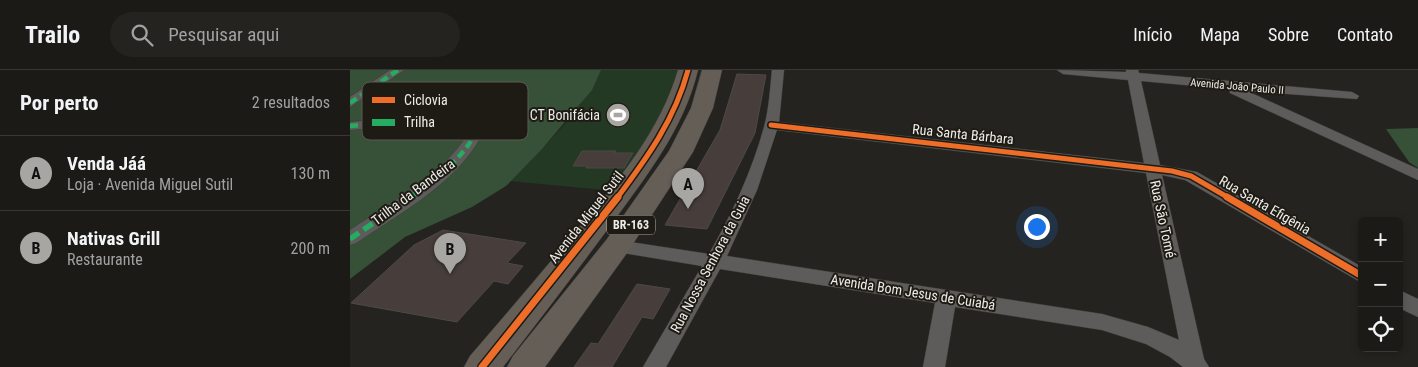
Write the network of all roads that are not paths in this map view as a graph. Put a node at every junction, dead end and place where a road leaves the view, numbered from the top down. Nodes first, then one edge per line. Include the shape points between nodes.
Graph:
1 (398, 70) edge
2 (688, 70) edge
3 (712, 70) edge
4 (778, 70) edge
5 (1063, 70) edge
6 (1133, 73) edge
7 (381, 82) edge
8 (1224, 85) junction
9 (362, 95) edge
10 (1352, 96) dead end
11 (350, 103) edge
12 (771, 126) junction
13 (474, 140) edge
14 (1152, 168) junction
15 (1418, 175) edge
16 (350, 239) edge
17 (617, 246) junction
18 (715, 260) junction
19 (1358, 274) edge
20 (946, 297) junction
21 (1403, 300) edge
22 (1418, 309) edge
23 (1196, 366) edge
24 (482, 367) edge
25 (525, 367) edge
26 (654, 367) edge
27 (934, 367) edge

1 - 7 street
2 - 24 highway, Avenida Miguel Sutil / BR-163 via 677,106 655,147
3 - 17 highway, BR-163 via 694,129
4 - 12 street, Rua Nossa Senhora da Guia
5 - 6 street, Avenida João Paulo II
6 - 8 street, Avenida João Paulo II
6 - 14 street, Rua São Tomé
8 - 10 street, Avenida João Paulo II
8 - 15 street
9 - 11 street
12 - 14 street, Rua Santa Bárbara
12 - 18 street, Rua Nossa Senhora da Guia via 752,186
13 - 16 street, Trilha da Bandeira via 439,176
14 - 19 street, Rua Santa Efigênia via 1191,176
14 - 23 street, Rua São Tomé
17 - 18 street, Avenida Bom Jesus de Cuiabá
17 - 25 highway, BR-163
18 - 20 street, Avenida Bom Jesus de Cuiabá
18 - 26 street, Rua Nossa Senhora da Guia
20 - 23 street, Avenida Bom Jesus de Cuiabá via 1102,322 1146,334
20 - 27 street
21 - 22 street

